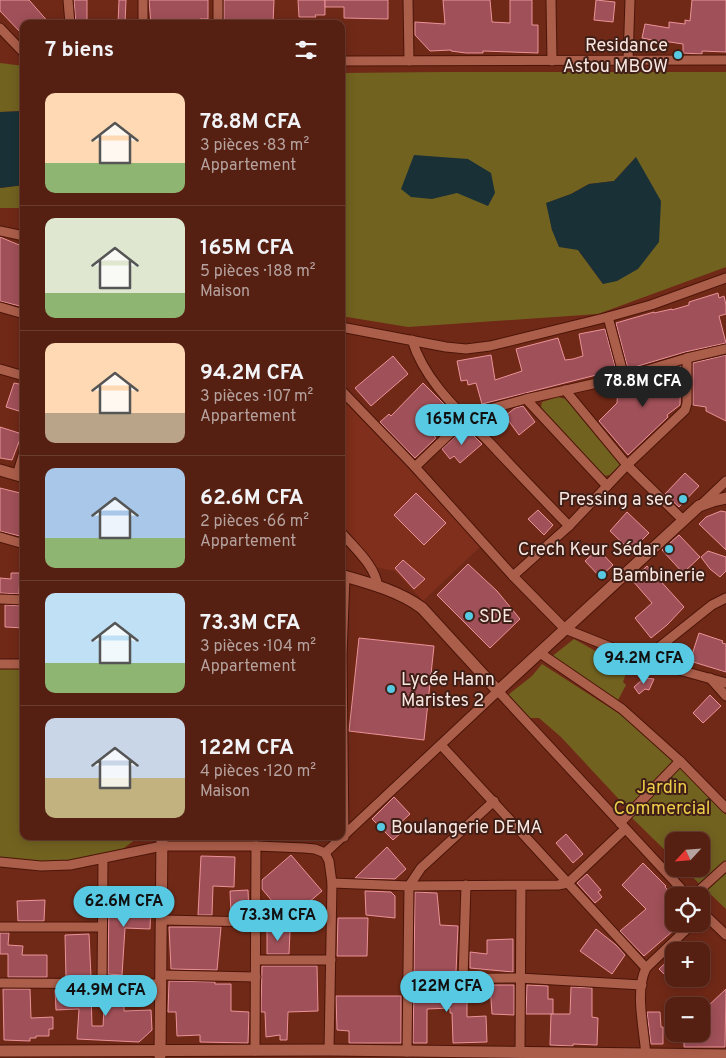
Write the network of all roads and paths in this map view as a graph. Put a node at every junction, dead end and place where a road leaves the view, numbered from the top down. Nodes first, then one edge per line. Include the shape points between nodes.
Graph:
1 (68, 0) edge
2 (143, 0) edge
3 (218, 0) edge
4 (408, 0) edge
5 (551, 0) edge
6 (630, 0) edge
7 (70, 20) edge
8 (144, 20) edge
9 (218, 20) edge
10 (0, 28) edge
11 (20, 49) edge
12 (726, 60) edge
13 (345, 61) edge
14 (409, 61) junction
15 (552, 61) junction
16 (628, 61) junction
17 (0, 231) edge
18 (20, 235) edge
19 (726, 278) edge
20 (0, 307) edge
21 (20, 313) edge
22 (608, 317) junction
23 (345, 328) edge
24 (412, 340) junction
25 (726, 349) edge
26 (687, 358) junction
27 (0, 369) edge
28 (20, 375) edge
29 (624, 377) junction
30 (565, 390) junction
31 (345, 394) edge
32 (526, 399) junction
33 (466, 418) junction
34 (627, 465) junction
35 (415, 467) junction
36 (0, 470) edge
37 (20, 476) edge
38 (726, 481) edge
39 (607, 486) junction
40 (726, 498) edge
41 (699, 506) junction
42 (683, 520) junction
43 (569, 526) junction
44 (0, 537) edge
45 (345, 537) edge
46 (20, 543) edge
47 (345, 576) edge
48 (513, 576) junction
49 (378, 588) junction
50 (726, 598) edge
51 (0, 599) edge
52 (20, 600) edge
53 (565, 629) junction
54 (540, 653) junction
55 (643, 660) junction
56 (0, 664) edge
57 (20, 664) edge
58 (710, 678) junction
59 (726, 683) edge
60 (498, 691) junction
61 (726, 696) edge
62 (441, 745) junction
63 (680, 761) junction
64 (494, 801) junction
65 (726, 808) edge
66 (623, 826) junction
67 (345, 836) edge
68 (340, 840) edge
69 (162, 841) edge
70 (256, 846) junction
71 (325, 853) junction
72 (103, 860) junction
73 (0, 862) edge
74 (726, 866) edge
75 (332, 883) junction
76 (568, 883) junction
77 (466, 885) junction
78 (409, 886) junction
79 (520, 886) junction
80 (680, 887) edge
81 (703, 887) edge
82 (162, 920) junction
83 (710, 920) edge
84 (257, 922) junction
85 (0, 927) edge
86 (101, 927) junction
87 (684, 932) edge
88 (726, 935) edge
89 (256, 960) junction
90 (331, 960) junction
91 (646, 968) junction
92 (256, 977) junction
93 (463, 978) junction
94 (519, 978) junction
95 (407, 979) junction
96 (161, 980) junction
97 (0, 983) edge
98 (102, 984) junction
99 (642, 985) junction
100 (255, 1050) junction
101 (329, 1050) junction
102 (0, 1051) edge
103 (407, 1052) junction
104 (92, 1054) edge
105 (160, 1054) edge
106 (520, 1054) junction
107 (222, 1055) edge
108 (356, 1055) edge
109 (424, 1055) edge
110 (718, 1056) edge
111 (646, 1057) edge

1 - 7 street
2 - 8 street
3 - 9 street
4 - 14 street
5 - 15 street
6 - 16 street
10 - 11 street
12 - 16 street
13 - 14 street
14 - 15 street
15 - 16 street
17 - 18 street
19 - 22 street
20 - 21 street
22 - 24 street via 466,349
22 - 29 street
23 - 24 street
24 - 33 street via 427,374
25 - 26 street
26 - 29 street
26 - 34 street via 685,410
27 - 28 street
29 - 30 street
30 - 32 street
30 - 34 street
31 - 35 street
32 - 33 street
32 - 39 street
33 - 35 street
33 - 43 street
34 - 39 street
34 - 42 street
35 - 48 street
36 - 37 street
38 - 41 street
39 - 43 street
40 - 41 street
41 - 42 street
42 - 53 street
43 - 48 street
44 - 46 street
45 - 49 street via 370,566
47 - 49 street
48 - 53 street
49 - 60 street via 400,594 422,608
50 - 55 street via 712,605
51 - 52 street
53 - 54 street
53 - 55 street
54 - 60 street
54 - 63 street via 622,709
55 - 58 street
56 - 57 street
58 - 59 street
58 - 61 street
60 - 62 street
60 - 66 street
62 - 64 street
62 - 67 street
63 - 65 street
63 - 66 street
64 - 76 street
64 - 78 street via 421,868
66 - 76 street
66 - 80 street
68 - 71 street
69 - 70 street
69 - 72 street
69 - 82 street
70 - 71 street via 315,849
70 - 84 street
71 - 75 street
72 - 73 street via 53,866
72 - 86 street
74 - 81 street
75 - 78 street
75 - 90 street
76 - 79 street
76 - 91 street
77 - 78 street
77 - 79 street
77 - 93 street
78 - 95 street
79 - 94 street
82 - 84 street
82 - 96 street
83 - 88 street
84 - 89 street
85 - 86 street
86 - 98 street
87 - 91 street
89 - 90 street
89 - 92 street
90 - 101 street
91 - 99 street
92 - 96 street
92 - 100 street
93 - 94 street
93 - 95 street
94 - 99 street
94 - 106 street
95 - 103 street
96 - 98 street
96 - 105 street
97 - 98 street
99 - 111 street
100 - 101 street
100 - 107 street
101 - 108 street
102 - 104 street
103 - 108 street
103 - 109 street
104 - 105 street
105 - 107 street
106 - 109 street
106 - 111 street
110 - 111 street

